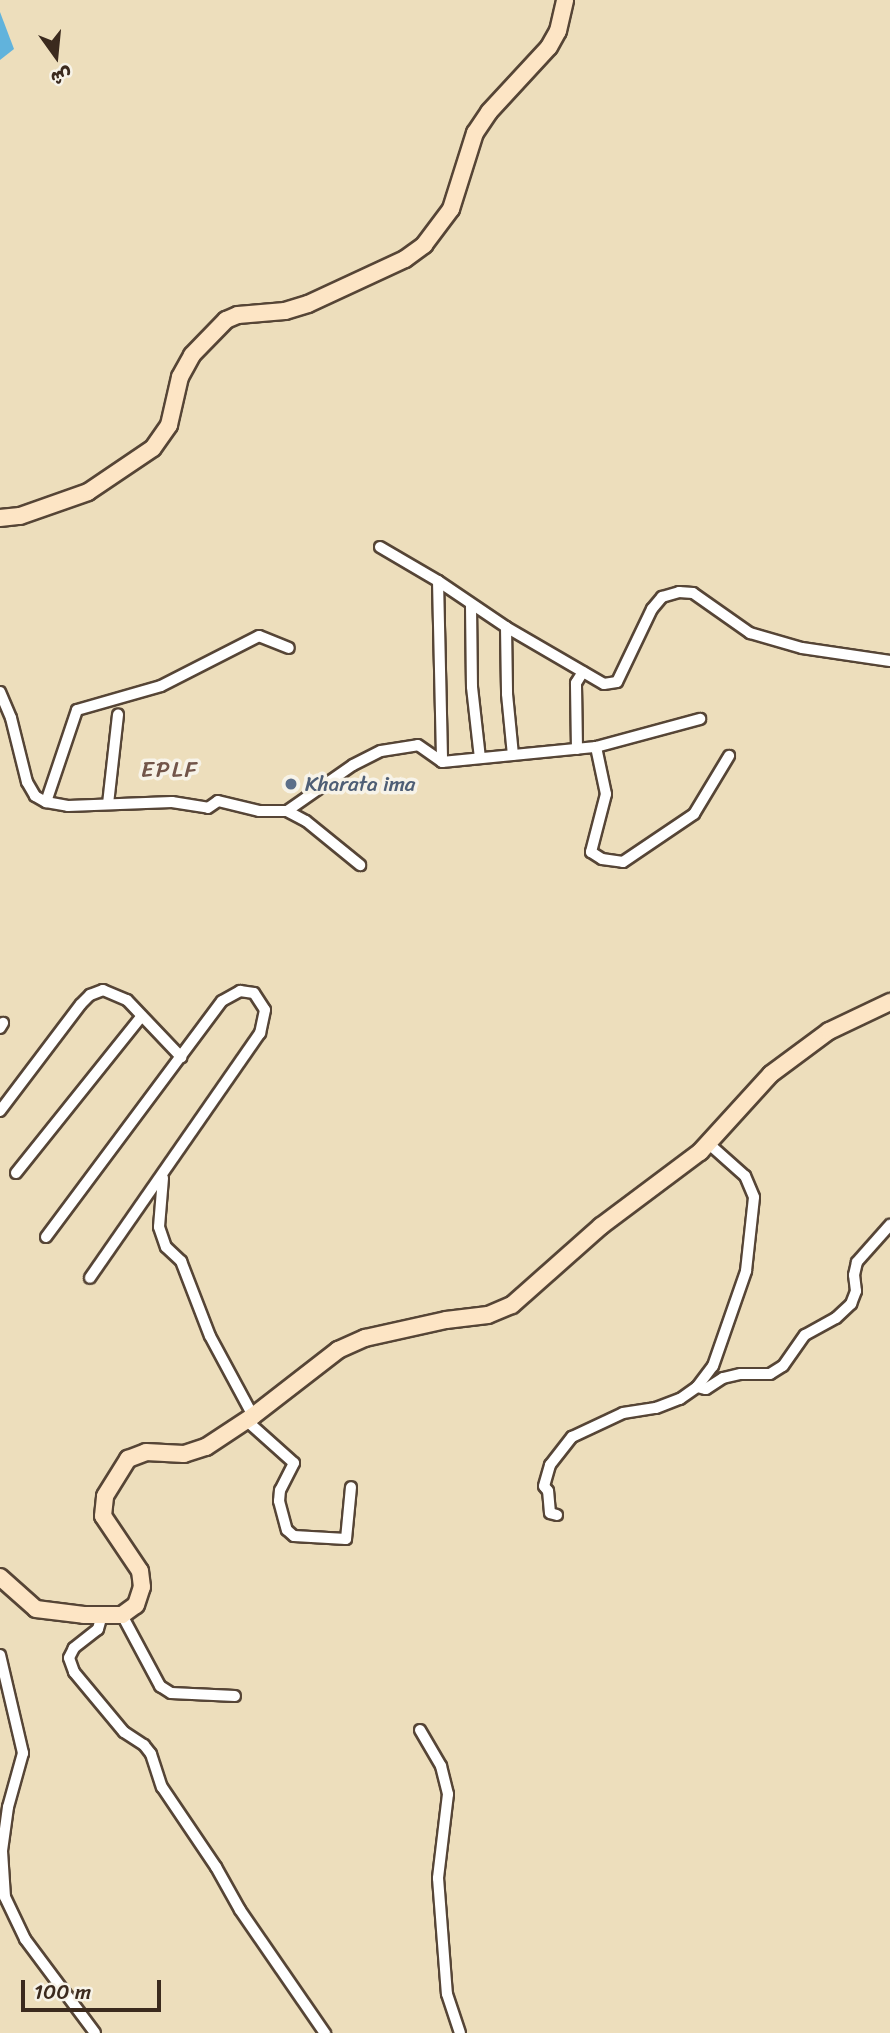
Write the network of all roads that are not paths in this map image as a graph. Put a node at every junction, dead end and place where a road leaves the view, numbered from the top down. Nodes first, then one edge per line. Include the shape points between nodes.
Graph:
1 (565, 0) edge
2 (0, 518) edge
3 (380, 547) dead end
4 (438, 580) junction
5 (471, 606) junction
6 (506, 627) junction
7 (289, 648) dead end
8 (890, 662) edge
9 (583, 672) junction
10 (0, 692) edge
11 (118, 715) dead end
12 (701, 719) dead end
13 (596, 747) junction
14 (577, 749) junction
15 (513, 755) junction
16 (729, 756) dead end
17 (480, 758) junction
18 (442, 762) junction
19 (46, 802) junction
20 (108, 804) junction
21 (288, 811) junction
22 (360, 864) dead end
23 (890, 1002) edge
24 (142, 1016) junction
25 (181, 1057) junction
26 (0, 1111) edge
27 (708, 1143) junction
28 (16, 1173) dead end
29 (163, 1175) junction
30 (890, 1225) edge
31 (46, 1237) dead end
32 (90, 1278) dead end
33 (697, 1387) junction
34 (250, 1418) junction
35 (351, 1487) dead end
36 (557, 1515) dead end
37 (0, 1577) edge
38 (96, 1615) junction
39 (122, 1615) junction
40 (0, 1655) edge
41 (235, 1696) dead end
42 (420, 1730) dead end
43 (2, 1888) edge
44 (95, 2033) edge
45 (325, 2033) edge
46 (460, 2033) edge

1 - 2 street via 550,47 475,134 452,209 424,245 405,259 308,304 226,320 191,355 180,377 169,425 153,447 88,492 20,516
3 - 4 street
4 - 5 street
4 - 18 street
5 - 6 street
5 - 17 street via 472,687
6 - 9 street
6 - 15 street
7 - 19 street via 258,636 161,686 77,710
8 - 9 street via 802,648 750,633 693,593 680,592 662,597 652,609 617,682 604,684
9 - 14 street via 576,683
10 - 19 street via 27,782 35,796
11 - 20 street
12 - 13 street
13 - 14 street
13 - 16 street via 606,794 591,852 622,862 694,814
14 - 15 street
15 - 17 street
17 - 18 street
18 - 21 street via 418,745 381,751
19 - 20 street
20 - 21 street via 172,802 208,808 218,801 259,811
21 - 22 street
23 - 27 street via 829,1031 771,1074
24 - 25 street
24 - 26 street via 114,992 90,995
24 - 28 street
25 - 29 street via 222,1001 240,990 254,993 265,1010 260,1033
25 - 31 street
27 - 33 street via 745,1176 754,1197 746,1271 713,1366
27 - 34 street via 601,1226 512,1305 488,1315 365,1338 338,1350
29 - 32 street
29 - 34 street via 159,1227 166,1247 181,1261 210,1336
30 - 33 street via 856,1262 856,1292 851,1304 805,1335 783,1366 770,1374 741,1374 706,1389
33 - 36 street via 680,1399 623,1413 572,1437 550,1465 544,1486 550,1513
34 - 35 street via 294,1463 279,1501 294,1536 346,1539
34 - 39 street via 206,1447 184,1454 146,1452 128,1459 105,1496 103,1516 140,1571 142,1587 136,1605
37 - 38 street via 37,1609
38 - 39 street
38 - 45 street via 102,1615 98,1629 74,1648 69,1658 74,1672 124,1732 144,1745 162,1787
39 - 41 street via 160,1686 171,1693
40 - 43 street via 23,1753 8,1807
42 - 46 street via 441,1766 448,1794 438,1878 446,1983
43 - 44 street via 25,1938

